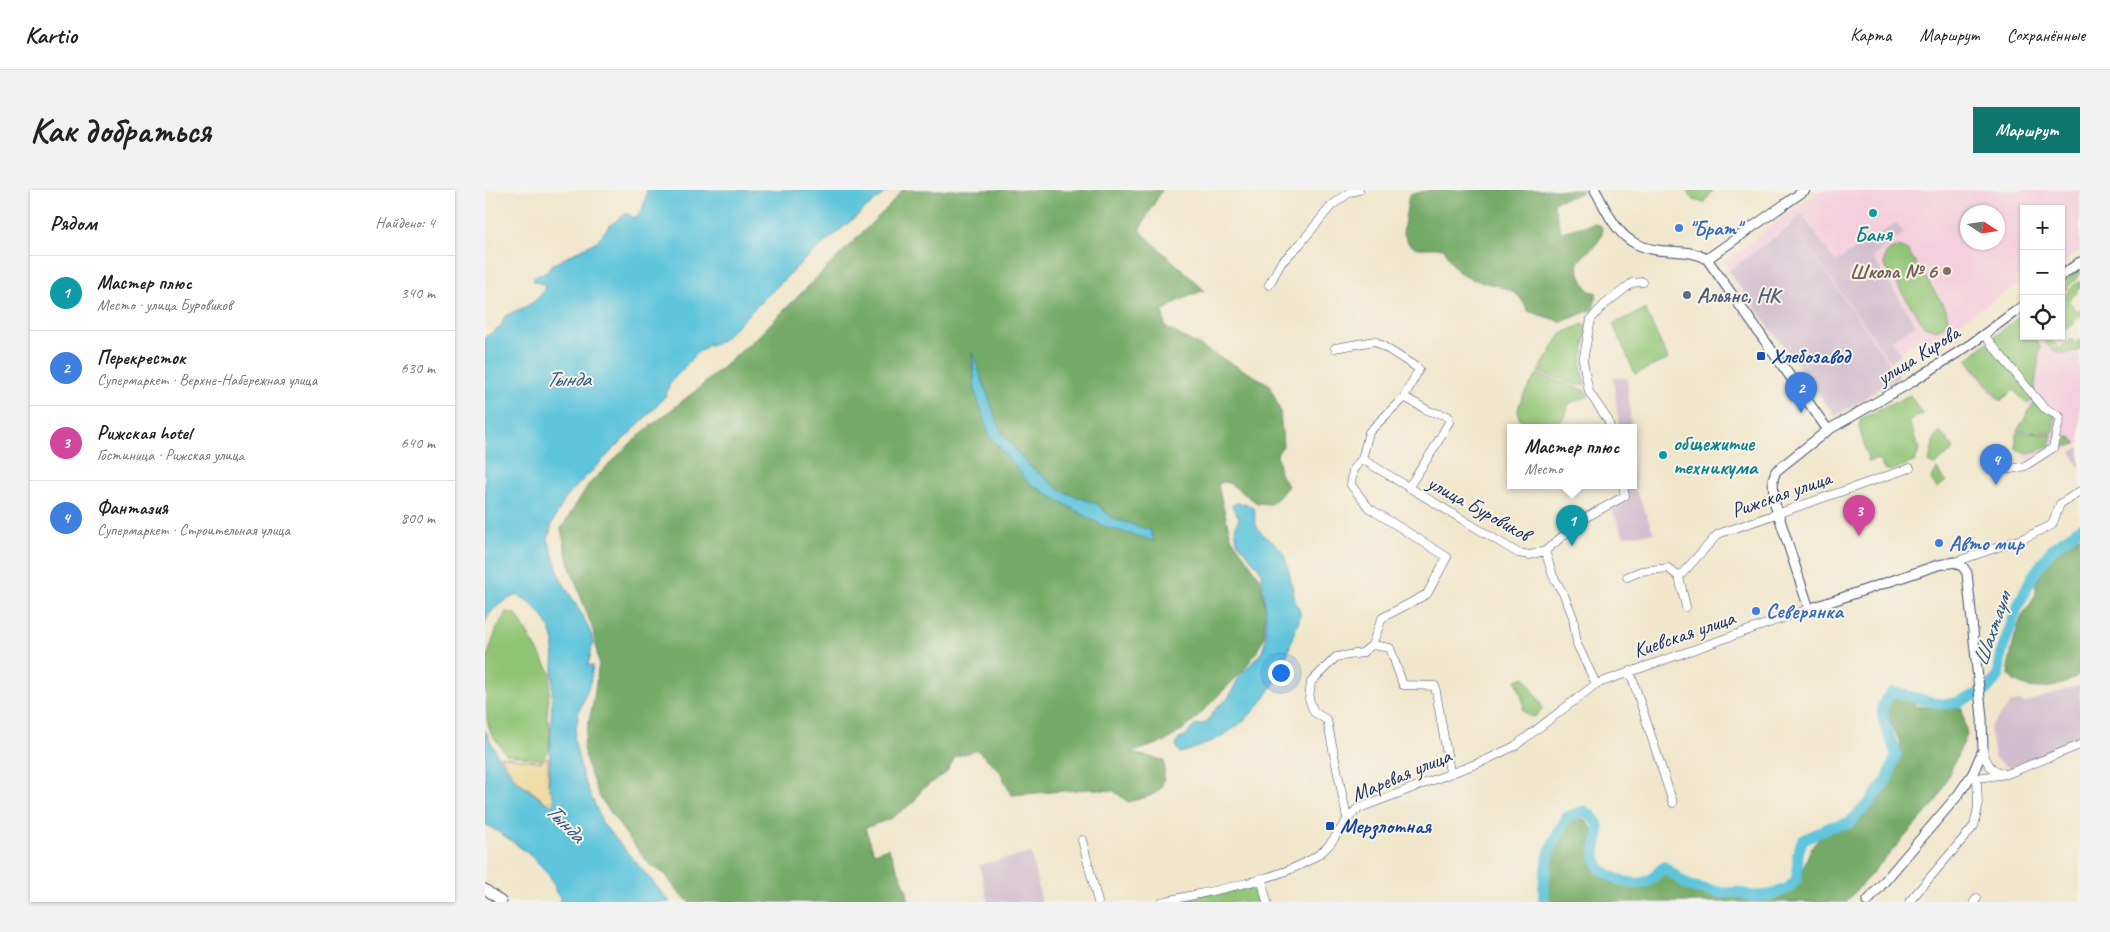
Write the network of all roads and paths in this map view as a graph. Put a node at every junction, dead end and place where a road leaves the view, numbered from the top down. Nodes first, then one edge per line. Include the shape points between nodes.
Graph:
1 (1359, 190) edge
2 (1595, 190) edge
3 (1805, 190) edge
4 (1707, 259) junction
5 (2080, 262) edge
6 (2065, 273) edge
7 (1643, 282) dead end
8 (1269, 285) dead end
9 (2020, 308) edge
10 (1983, 335) junction
11 (1335, 348) dead end
12 (1404, 397) junction
13 (1609, 424) edge
14 (1828, 430) junction
15 (1362, 459) junction
16 (1986, 461) dead end
17 (1910, 468) dead end
18 (1408, 488) junction
19 (1624, 489) edge
20 (2080, 491) edge
21 (1778, 513) junction
22 (1545, 551) junction
23 (1955, 562) junction
24 (1627, 577) dead end
25 (1679, 577) junction
26 (1686, 607) dead end
27 (1809, 609) junction
28 (1372, 645) junction
29 (1630, 670) junction
30 (1595, 684) junction
31 (2080, 745) edge
32 (1983, 750) junction
33 (1450, 772) junction
34 (2007, 774) junction
35 (1977, 778) junction
36 (1958, 795) junction
37 (1673, 803) dead end
38 (1347, 818) junction
39 (1082, 840) dead end
40 (1261, 878) junction
41 (485, 889) edge
42 (503, 902) edge
43 (1098, 902) edge
44 (1162, 902) edge
45 (1267, 902) edge
46 (1867, 902) edge
47 (1909, 902) edge

1 - 8 street via 1350,192 1331,206 1281,263
2 - 4 street via 1614,225 1630,242 1646,248 1692,253
3 - 4 street
4 - 14 street
5 - 6 street
7 - 13 street via 1632,283 1591,319 1583,360 1589,392
9 - 10 street, улица Кирова
10 - 14 street, улица Кирова via 1910,383
10 - 16 street via 2044,408 2060,417 2053,448 2025,466 2011,469
11 - 12 street via 1375,341 1419,369
12 - 15 street via 1369,432
12 - 18 street, улица Буровиков via 1429,411 1448,416 1449,422
14 - 21 street, улица Кирова via 1776,471 1772,490
15 - 18 street, улица Буровиков
15 - 28 street via 1353,469 1351,486 1369,508 1447,557 1427,594 1383,618
17 - 21 street, Рижская улица
18 - 22 street, улица Буровиков via 1518,553 1530,555
19 - 22 street, улица Буровиков via 1625,496 1583,519
20 - 23 street via 2060,504 2052,525
21 - 25 street, Рижская улица via 1718,534
21 - 27 street, улица Кирова
22 - 30 street via 1573,618 1577,644
23 - 27 street, Киевская улица
23 - 32 street via 1967,573
24 - 25 street via 1641,571 1668,568
25 - 26 street
27 - 29 street, Киевская улица
28 - 33 street via 1390,648 1403,685 1435,686
28 - 38 street via 1362,653 1336,657 1311,682 1309,700 1314,712 1327,720
29 - 30 street, Киевская улица
29 - 37 street
30 - 33 street, Маревая улица via 1515,746
31 - 34 street
32 - 34 street via 1991,767
32 - 35 street
32 - 36 street
33 - 38 street, Маревая улица via 1357,809
34 - 35 street
35 - 36 street
35 - 47 street via 1978,808 1974,826
36 - 46 street
38 - 40 street, Маревая улица via 1323,850 1292,869
39 - 43 street
40 - 44 street, Маревая улица
40 - 45 street
41 - 42 street

